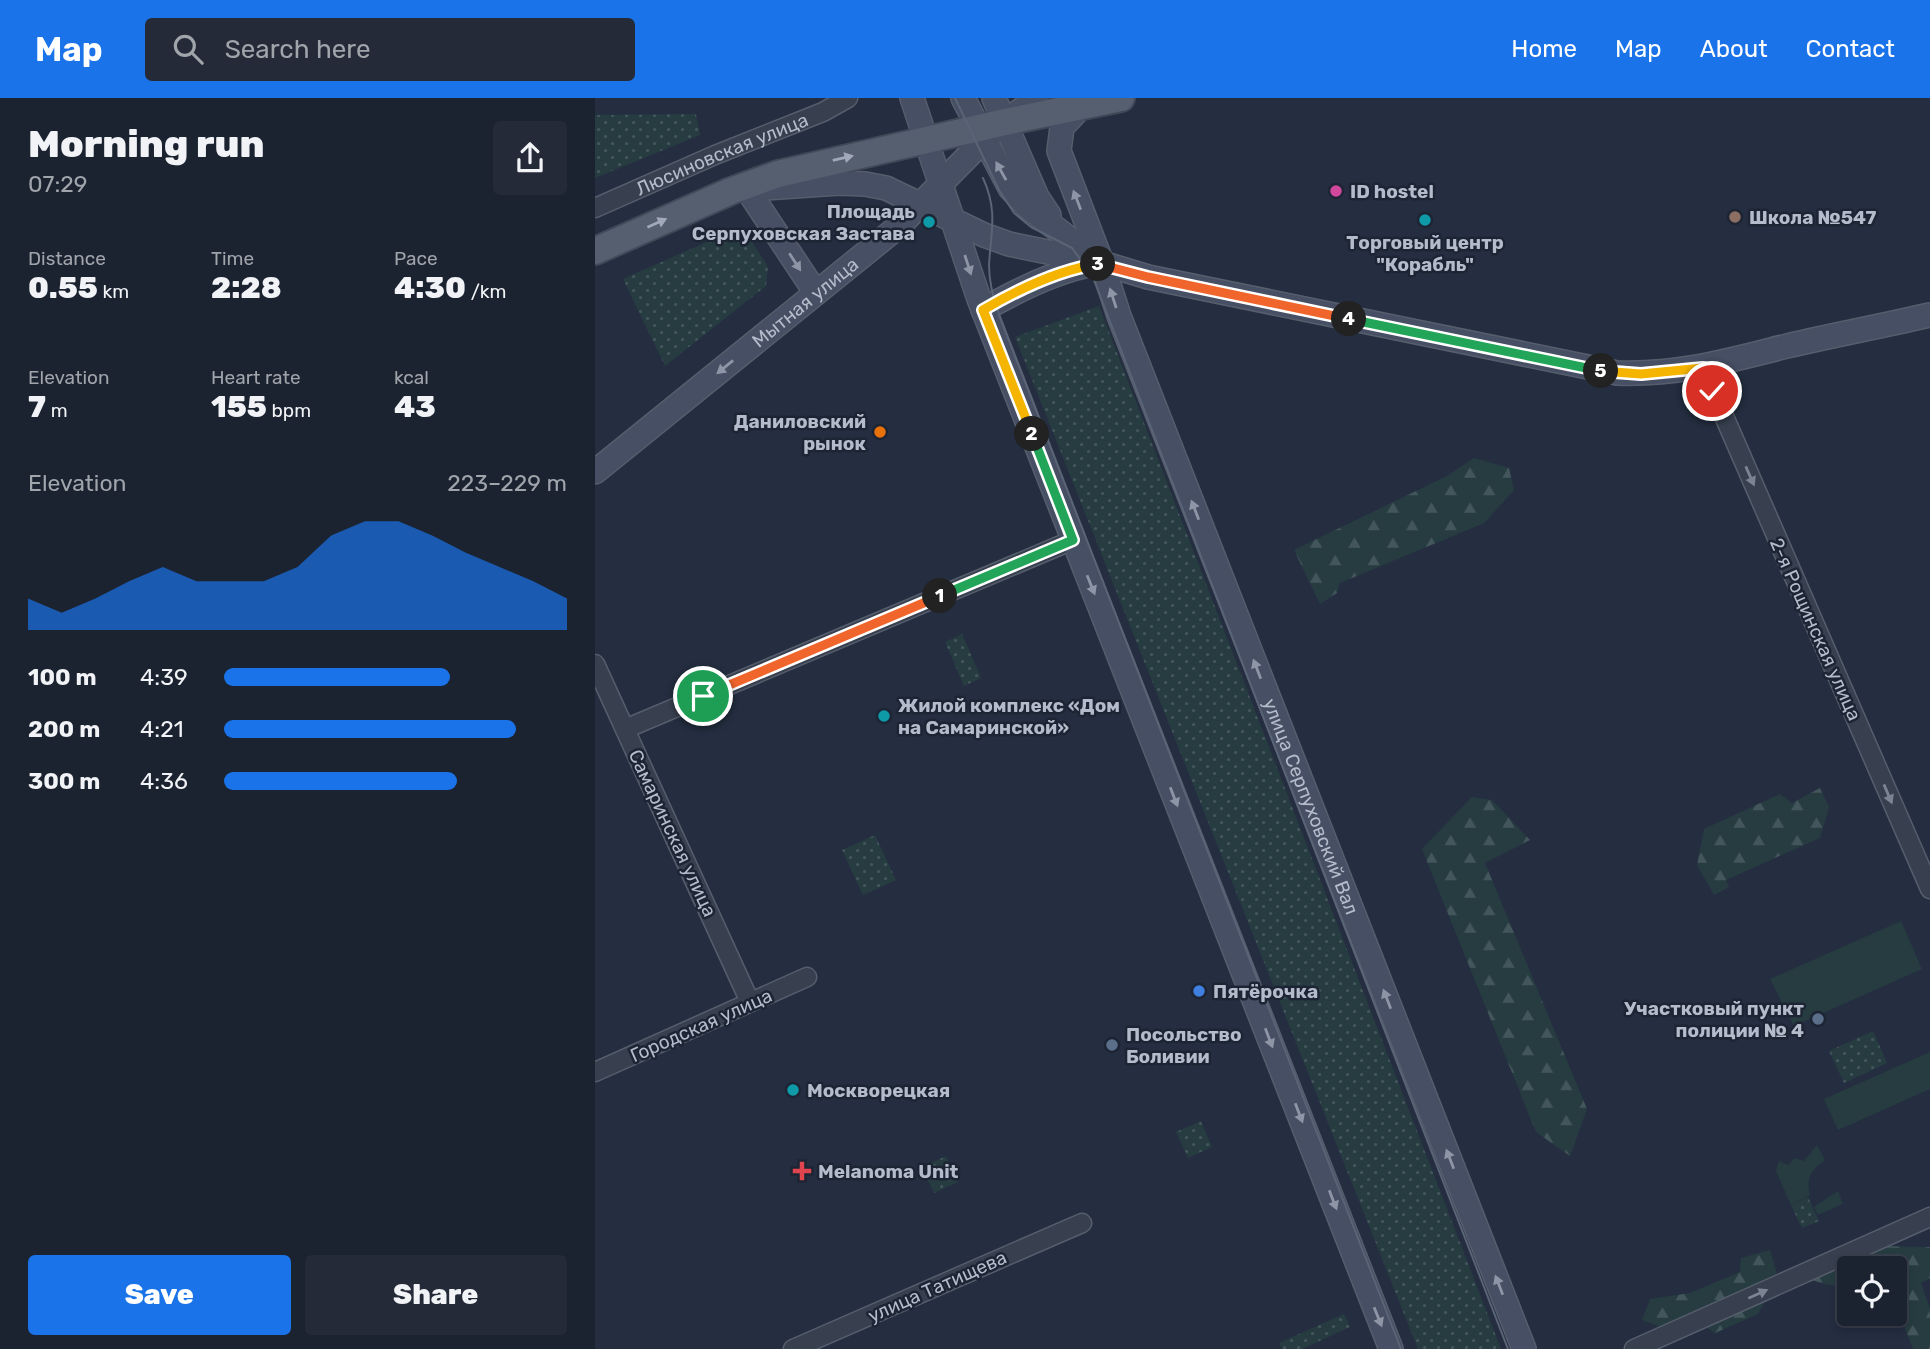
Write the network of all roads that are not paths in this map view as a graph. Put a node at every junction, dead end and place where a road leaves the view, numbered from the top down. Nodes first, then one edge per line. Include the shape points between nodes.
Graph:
1 (848, 98) edge
2 (912, 98) edge
3 (963, 98) edge
4 (1037, 98) edge
5 (1121, 98) edge
6 (1081, 107) junction
7 (999, 110) edge
8 (981, 135) junction
9 (927, 141) junction
10 (941, 184) junction
11 (739, 190) junction
12 (922, 204) junction
13 (595, 208) edge
14 (953, 219) junction
15 (1058, 231) junction
16 (595, 251) edge
17 (1101, 263) junction
18 (816, 293) junction
19 (983, 310) junction
20 (1930, 315) edge
21 (1703, 368) junction
22 (595, 472) edge
23 (1073, 540) junction
24 (595, 664) edge
25 (625, 729) junction
26 (1929, 885) edge
27 (807, 977) dead end
28 (750, 1002) junction
29 (595, 1072) edge
30 (1930, 1217) edge
31 (1082, 1223) dead end
32 (793, 1349) edge
33 (1391, 1349) edge
34 (1524, 1349) edge
35 (1634, 1349) edge

1 - 13 street, Люсиновская улица
2 - 9 main road
3 - 8 main road
4 - 7 main road
5 - 6 main road
6 - 7 main road
17 -> 6 main road via 1059,151 1062,127
7 - 8 main road
7 - 15 main road
8 - 9 main road
8 - 10 main road, Мытная улица
15 -> 8 main road via 1010,188
9 - 10 main road
11 -> 9 main road via 778,174
10 - 12 main road, Мытная улица
10 - 14 main road
11 - 12 main road via 865,184
16 -> 11 main road, Люсиновская улица
11 -> 18 main road
12 - 14 main road
12 - 18 main road, Мытная улица
14 - 17 main road via 1009,244
14 -> 19 main road
15 - 17 main road
17 - 19 main road via 1072,269
17 - 21 main road via 1162,280 1591,369 1641,374
34 -> 17 main road, улица Серпуховский Вал
18 -> 22 main road, Мытная улица
19 - 23 main road
20 - 21 main road
21 -> 26 street, 2-я Рощинская улица
23 - 25 street
23 -> 33 main road
24 - 25 street, Самаринская улица
25 - 28 street, Самаринская улица
27 - 28 street, Городская улица
28 - 29 street, Городская улица
35 -> 30 street
31 - 32 street, улица Татищева

